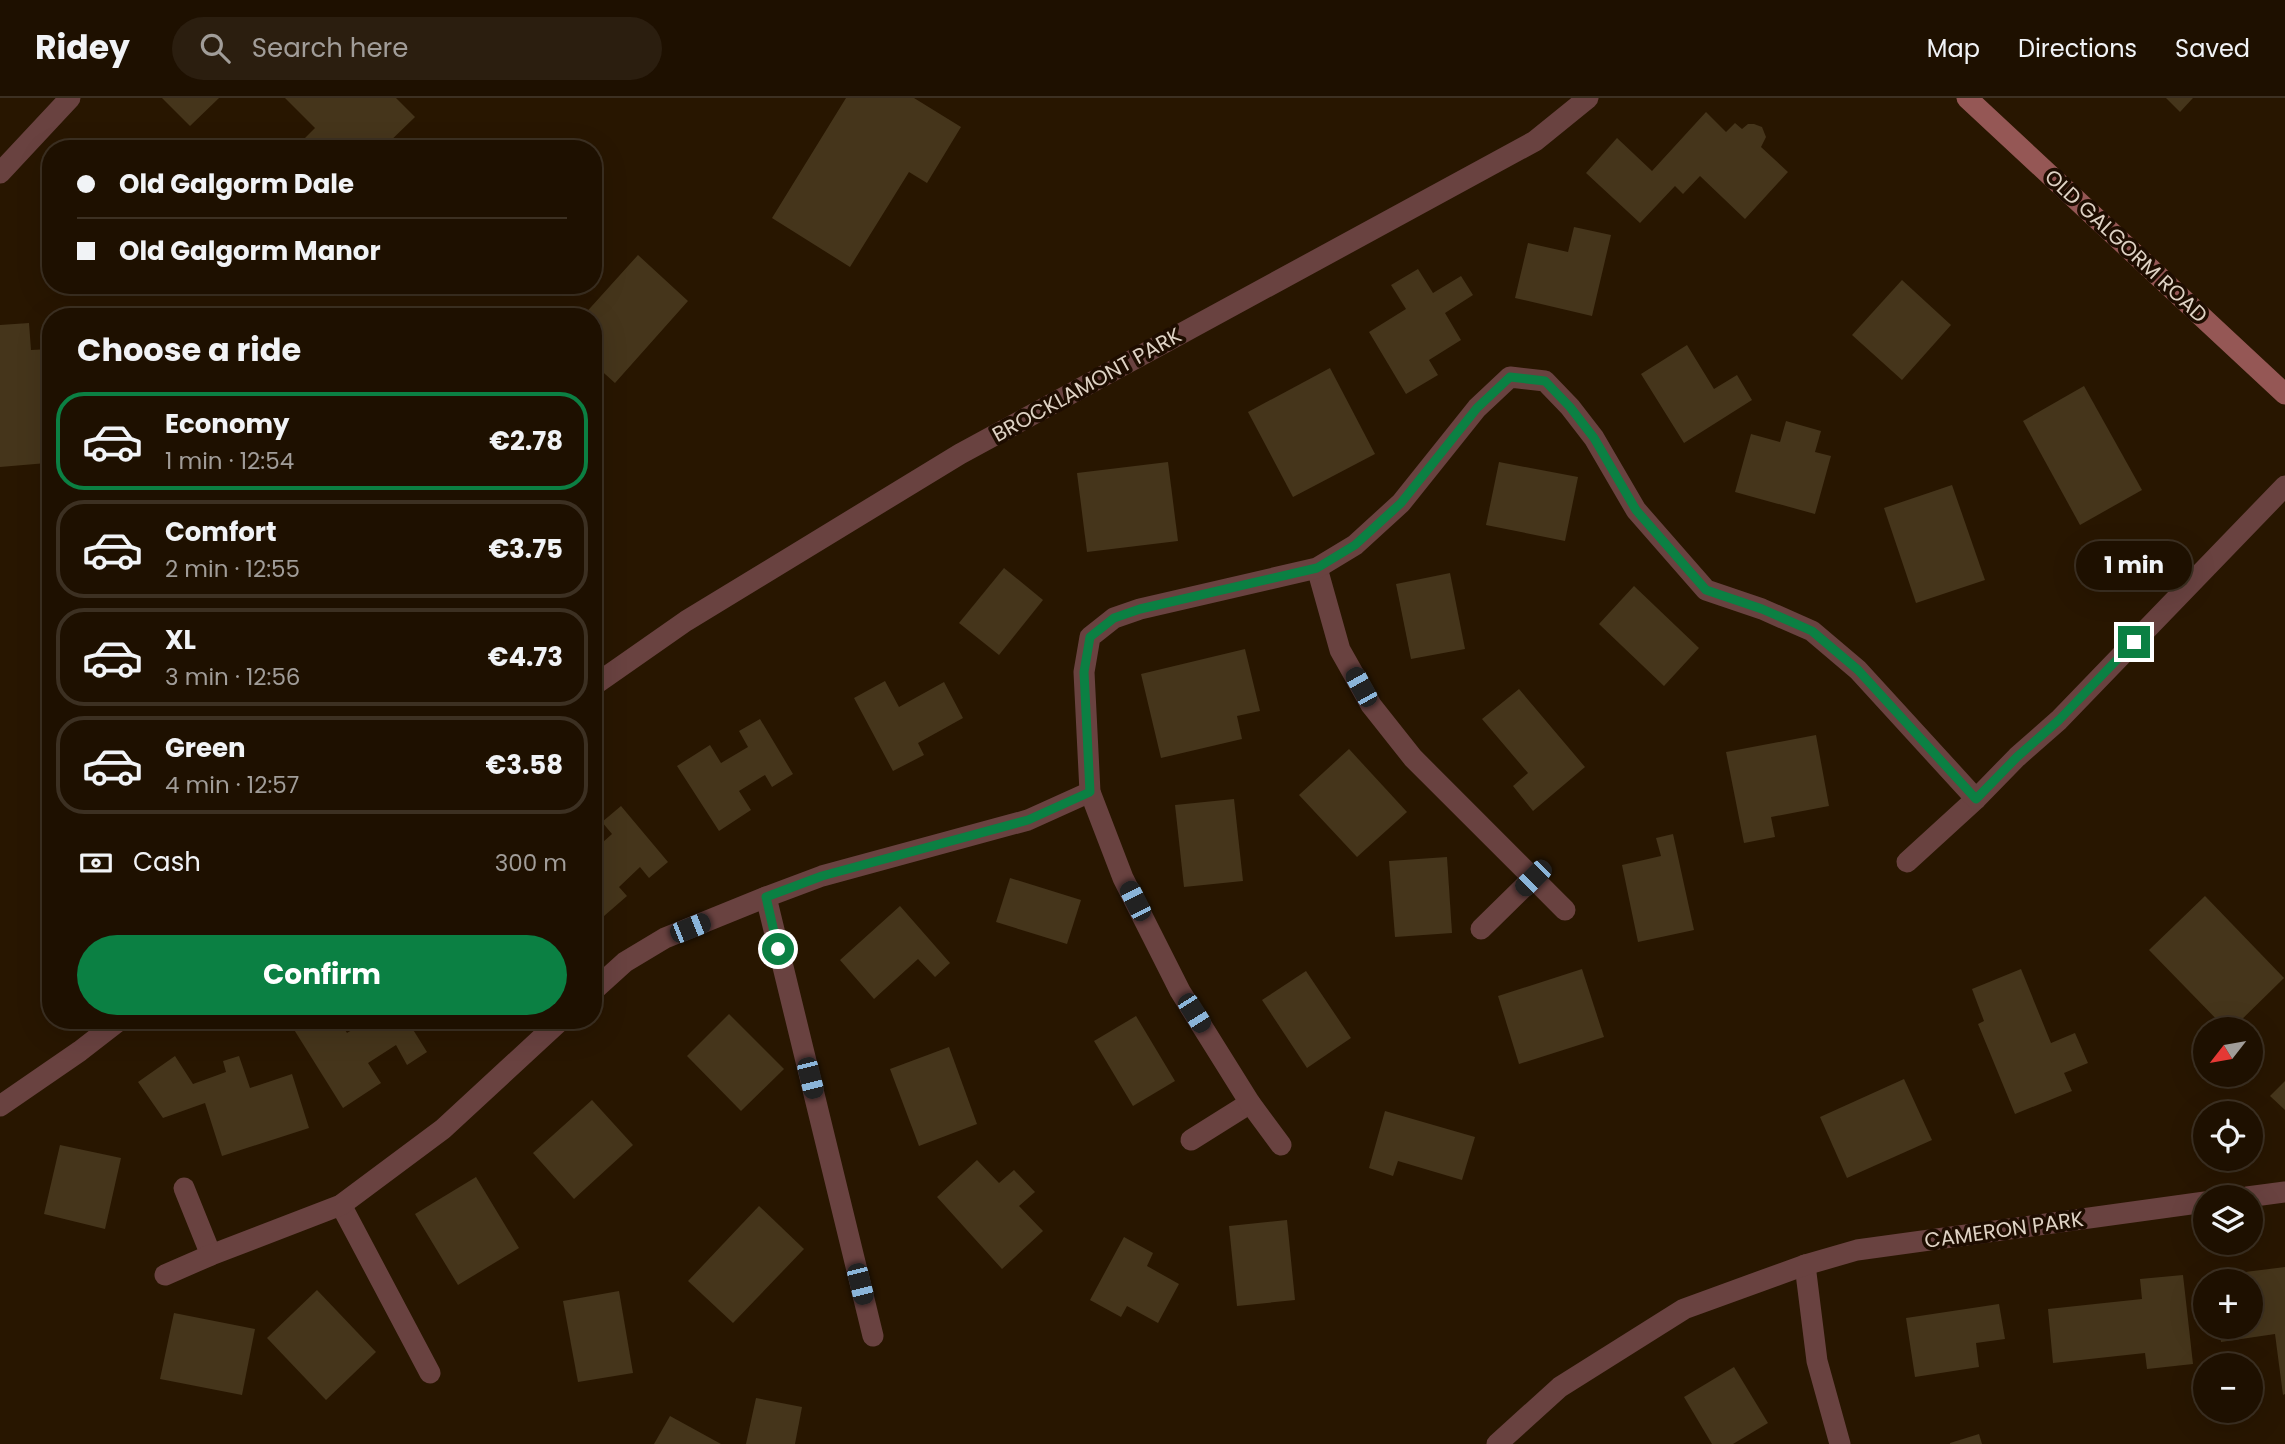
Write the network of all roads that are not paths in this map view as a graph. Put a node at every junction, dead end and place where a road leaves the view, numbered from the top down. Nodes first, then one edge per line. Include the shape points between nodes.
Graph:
1 (70, 98) edge
2 (1588, 98) edge
3 (1967, 98) edge
4 (0, 173) edge
5 (2285, 394) edge
6 (2285, 486) edge
7 (1317, 568) junction
8 (602, 680) edge
9 (1090, 792) junction
10 (1976, 799) junction
11 (1907, 862) dead end
12 (1533, 878) junction
13 (766, 897) junction
14 (1565, 910) dead end
15 (1481, 929) dead end
16 (602, 983) edge
17 (108, 1029) edge
18 (551, 1029) edge
19 (1250, 1103) junction
20 (0, 1106) edge
21 (1191, 1140) dead end
22 (1281, 1145) dead end
23 (184, 1188) dead end
24 (2285, 1192) edge
25 (2263, 1195) edge
26 (2193, 1204) edge
27 (341, 1205) junction
28 (211, 1255) junction
29 (1805, 1265) junction
30 (165, 1275) dead end
31 (873, 1336) dead end
32 (430, 1373) dead end
33 (1497, 1444) edge
34 (1840, 1444) edge

1 - 4 street
2 - 8 street, BROCKLAMONT PARK via 1535,141 960,454 687,621
3 - 5 street, OLD GALGORM ROAD
6 - 10 street via 2059,720
7 - 9 street via 1140,609 1114,618 1090,637 1084,672
7 - 10 street via 1355,545 1401,503 1477,408 1510,377 1545,381 1594,438 1636,510 1706,590 1812,631 1858,670
7 - 12 street via 1340,650 1371,705 1413,758
9 - 13 street via 1028,820 822,876
9 - 19 street via 1124,878 1180,991
10 - 11 street
12 - 14 street
12 - 15 street
13 - 16 street via 665,938 625,962
13 - 31 street
17 - 20 street
18 - 27 street via 443,1129
19 - 21 street
19 - 22 street
23 - 28 street
24 - 25 street
26 - 29 street, CAMERON PARK via 1857,1250
27 - 28 street
27 - 32 street
28 - 30 street
29 - 33 street, CAMERON PARK via 1684,1309 1560,1387
29 - 34 street via 1817,1361

